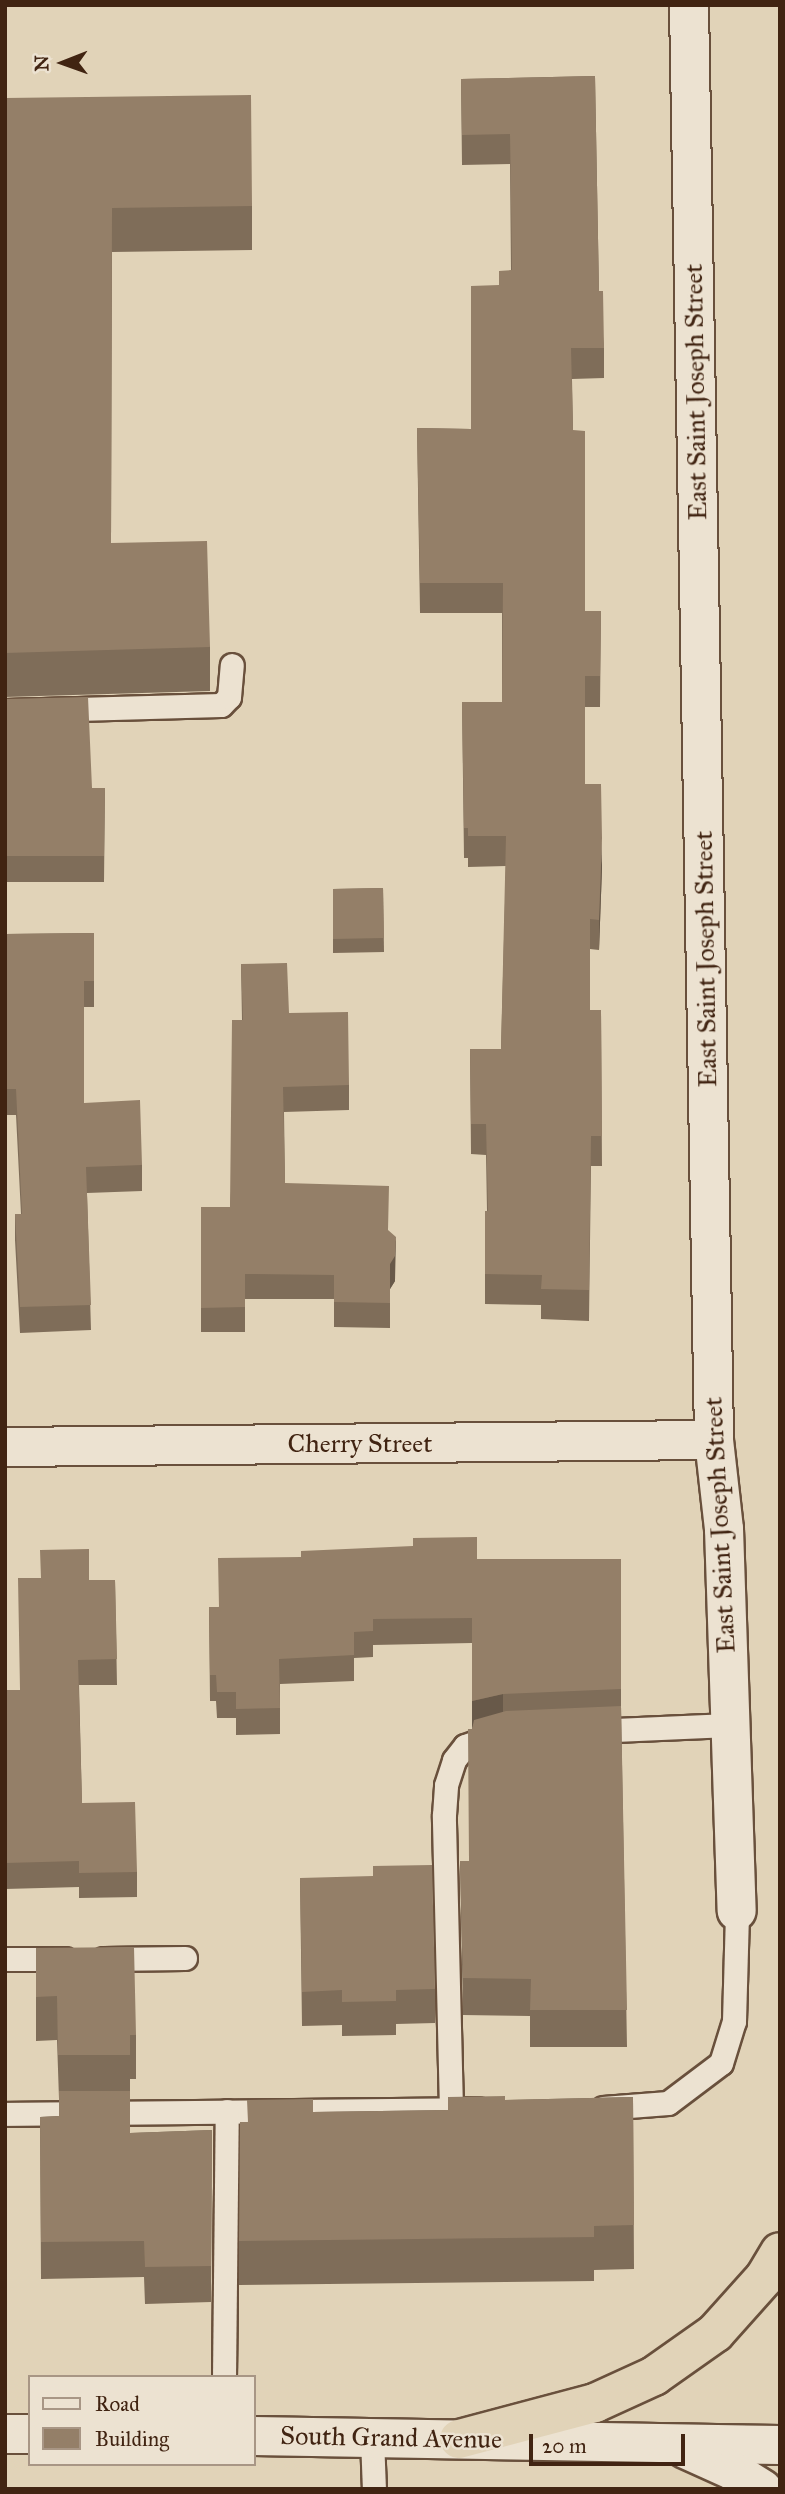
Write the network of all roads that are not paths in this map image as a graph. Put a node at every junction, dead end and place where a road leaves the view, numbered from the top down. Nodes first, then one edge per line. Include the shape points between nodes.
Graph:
1 (689, 5) edge
2 (232, 665) dead end
3 (5, 710) edge
4 (714, 1440) junction
5 (5, 1447) edge
6 (729, 1725) junction
7 (569, 1731) edge
8 (517, 1734) edge
9 (737, 1911) joint
10 (184, 1958) dead end
11 (5, 1959) edge
12 (583, 2108) edge
13 (451, 2109) junction
14 (504, 2109) edge
15 (227, 2111) junction
16 (5, 2114) edge
17 (780, 2252) edge
18 (224, 2375) edge
19 (5, 2434) edge
20 (28, 2434) edge
21 (256, 2437) edge
22 (372, 2438) junction
23 (459, 2439) junction
24 (674, 2444) junction
25 (780, 2445) edge
26 (780, 2468) edge
27 (374, 2489) edge
28 (762, 2489) edge
29 (774, 2489) edge

1 - 4 street, East Saint Joseph Street
2 - 3 lane via 229,697 221,705
4 - 5 street, Cherry Street
4 - 6 street, East Saint Joseph Street via 724,1529
6 - 7 lane
6 - 9 street, East Saint Joseph Street
8 - 13 lane via 482,1738 466,1746 454,1760 446,1785
9 - 12 lane via 734,2021 721,2063 668,2103
10 - 11 lane
13 - 14 lane
13 - 15 lane
15 - 16 lane
15 - 18 lane
17 - 23 highway via 765,2277 715,2333 654,2376 594,2403
19 - 20 street
21 - 22 street, South Grand Avenue
22 - 23 street, South Grand Avenue
22 - 27 lane
23 - 24 street, South Grand Avenue
24 - 25 street, South Grand Avenue
24 - 28 street
26 - 29 street

